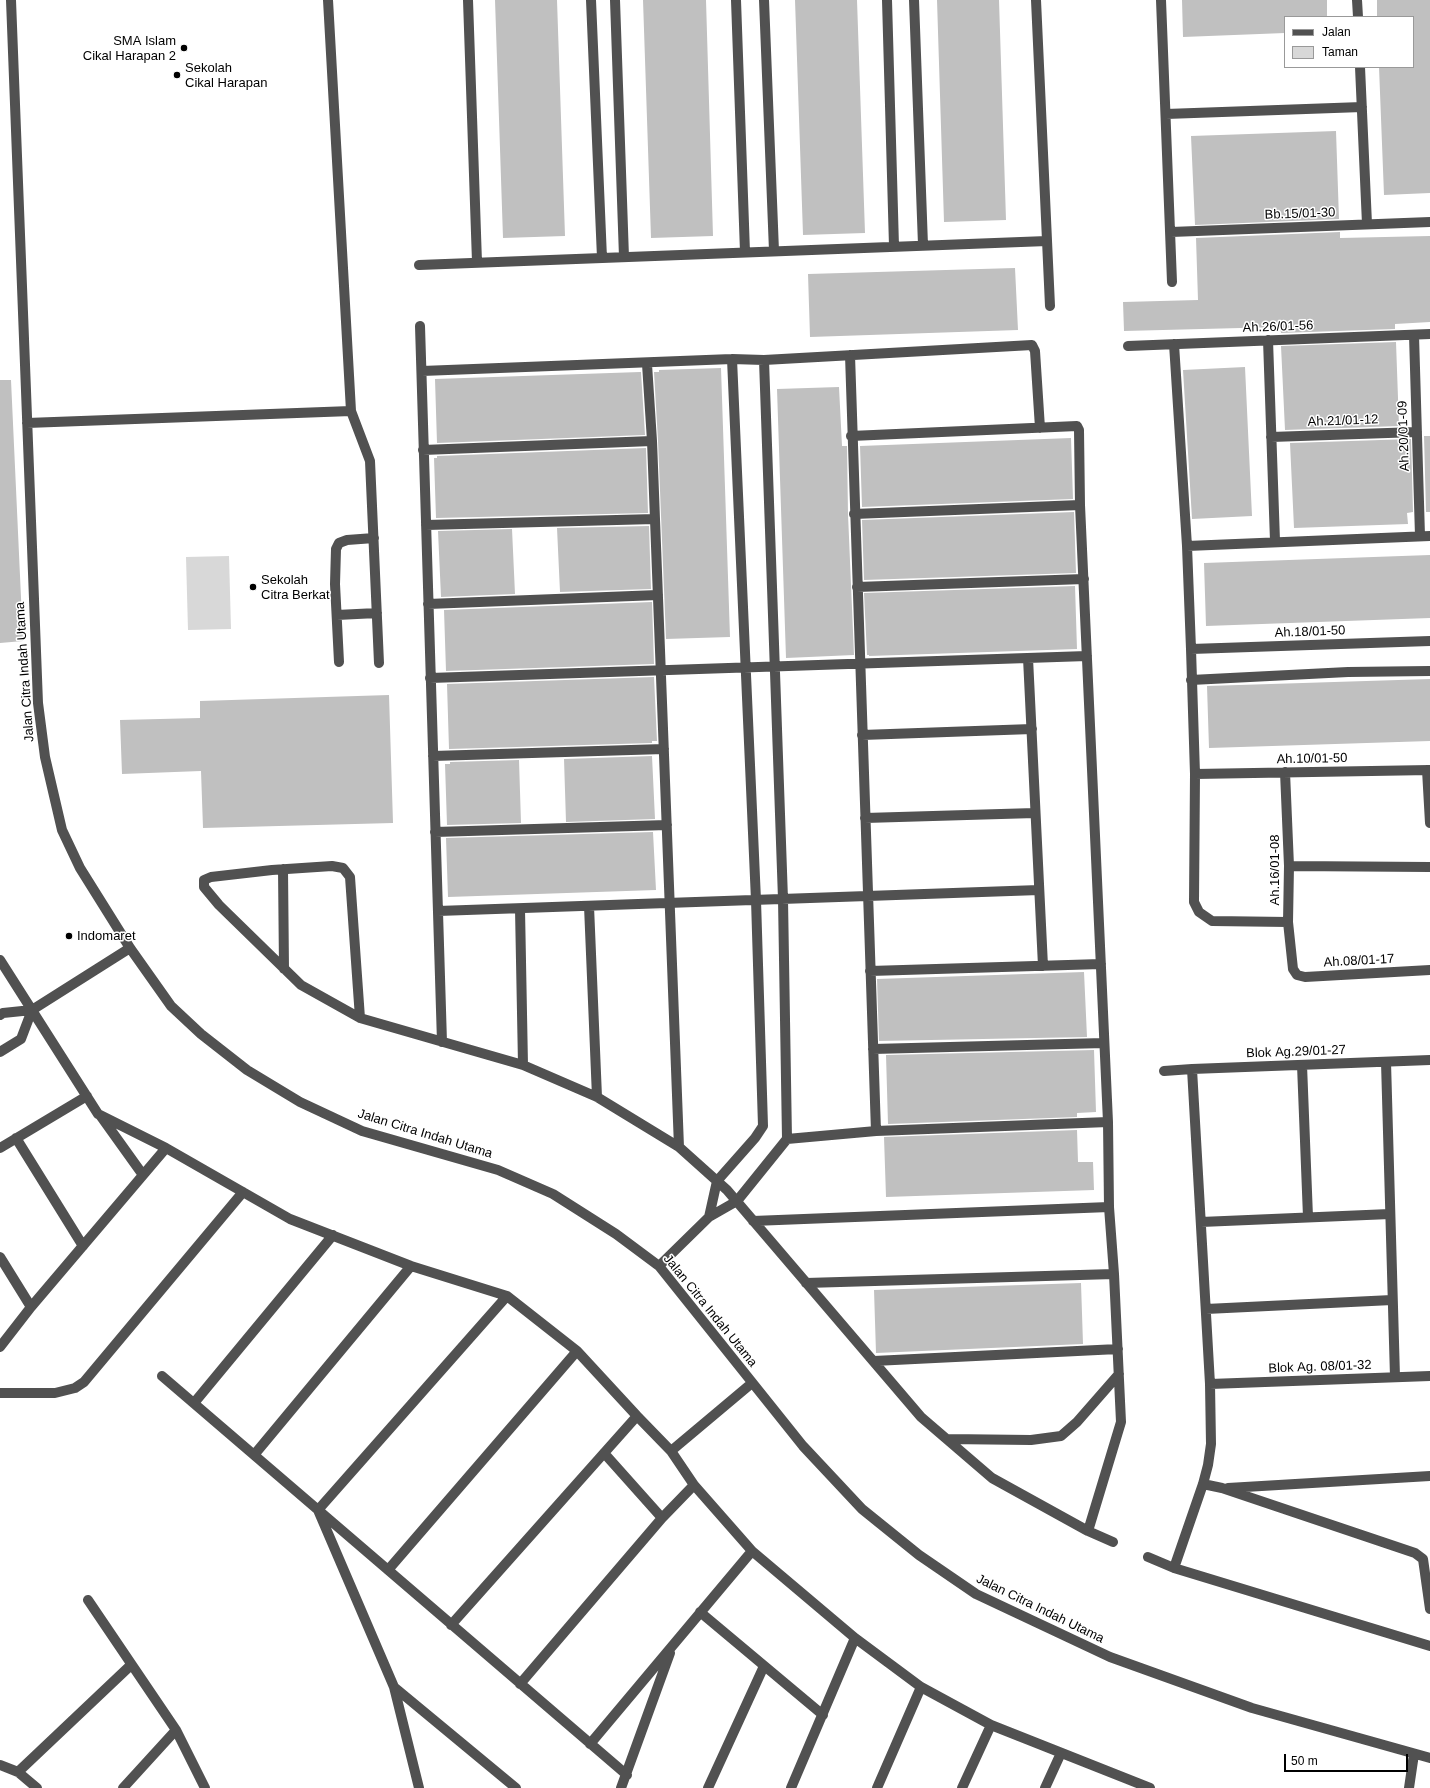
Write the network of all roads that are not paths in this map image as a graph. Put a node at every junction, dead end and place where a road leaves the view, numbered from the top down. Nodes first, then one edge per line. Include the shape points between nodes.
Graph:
1 (11, 0) edge
2 (328, 0) edge
3 (468, 0) edge
4 (591, 0) edge
5 (615, 0) edge
6 (736, 0) edge
7 (764, 0) edge
8 (887, 0) edge
9 (914, 0) edge
10 (1036, 0) edge
11 (1161, 0) edge
12 (1357, 0) edge
13 (1358, 16) edge
14 (1360, 68) edge
15 (1362, 107) junction
16 (1166, 114) junction
17 (1430, 222) edge
18 (1367, 224) junction
19 (1171, 232) junction
20 (1047, 241) junction
21 (923, 245) junction
22 (894, 246) junction
23 (774, 251) junction
24 (745, 252) junction
25 (624, 257) junction
26 (602, 258) junction
27 (477, 262) junction
28 (419, 265) dead end
29 (1172, 282) dead end
30 (1050, 306) dead end
31 (420, 326) dead end
32 (1430, 334) edge
33 (1414, 335) junction
34 (1268, 340) junction
35 (1174, 344) junction
36 (1128, 346) dead end
37 (850, 355) junction
38 (732, 360) junction
39 (764, 360) junction
40 (647, 364) junction
41 (422, 371) junction
42 (351, 411) junction
43 (27, 423) junction
44 (1040, 428) junction
45 (1417, 432) junction
46 (851, 436) junction
47 (1271, 437) junction
48 (652, 441) junction
49 (423, 450) junction
50 (1080, 505) junction
51 (854, 514) junction
52 (655, 519) junction
53 (426, 525) junction
54 (1425, 536) edge
55 (374, 538) junction
56 (1275, 541) junction
57 (1187, 546) junction
58 (1084, 579) junction
59 (857, 587) junction
60 (658, 595) junction
61 (428, 604) junction
62 (377, 613) junction
63 (337, 615) junction
64 (1430, 641) edge
65 (1190, 649) junction
66 (1087, 656) junction
67 (1028, 658) junction
68 (339, 662) dead end
69 (379, 663) dead end
70 (859, 664) junction
71 (775, 666) junction
72 (746, 667) junction
73 (661, 670) junction
74 (1430, 671) edge
75 (430, 678) junction
76 (1191, 680) junction
77 (1032, 729) junction
78 (862, 735) junction
79 (664, 749) junction
80 (433, 756) junction
81 (1428, 770) edge
82 (1285, 772) junction
83 (1195, 774) junction
84 (1035, 813) junction
85 (865, 818) junction
86 (1430, 823) edge
87 (667, 825) junction
88 (435, 832) junction
89 (1290, 866) junction
90 (1430, 867) edge
91 (283, 869) junction
92 (1039, 890) junction
93 (868, 896) junction
94 (783, 899) junction
95 (756, 900) junction
96 (670, 903) junction
97 (589, 906) junction
98 (520, 909) junction
99 (438, 911) junction
100 (1288, 922) junction
101 (130, 948) junction
102 (0, 960) edge
103 (1101, 964) junction
104 (1043, 966) junction
105 (1293, 968) joint
106 (284, 969) junction
107 (1430, 970) edge
108 (870, 971) junction
109 (32, 1010) junction
110 (0, 1015) edge
111 (360, 1018) junction
112 (442, 1042) junction
113 (1104, 1043) junction
114 (873, 1049) junction
115 (0, 1052) edge
116 (1430, 1060) edge
117 (1386, 1062) junction
118 (523, 1065) junction
119 (1302, 1065) junction
120 (1192, 1069) junction
121 (1164, 1071) dead end
122 (87, 1096) junction
123 (597, 1097) junction
124 (98, 1114) junction
125 (1108, 1122) junction
126 (876, 1131) junction
127 (16, 1138) junction
128 (787, 1139) junction
129 (679, 1147) junction
130 (0, 1148) edge
131 (166, 1148) junction
132 (143, 1174) junction
133 (717, 1181) junction
134 (243, 1192) junction
135 (737, 1201) junction
136 (1108, 1207) junction
137 (1390, 1214) junction
138 (709, 1217) junction
139 (1308, 1217) junction
140 (754, 1221) junction
141 (1201, 1222) junction
142 (333, 1235) junction
143 (83, 1246) junction
144 (0, 1257) edge
145 (411, 1266) junction
146 (659, 1266) junction
147 (1114, 1274) junction
148 (806, 1283) junction
149 (507, 1296) junction
150 (1392, 1300) junction
151 (31, 1307) junction
152 (1206, 1309) junction
153 (0, 1347) edge
154 (1118, 1349) junction
155 (577, 1351) junction
156 (874, 1361) junction
157 (1119, 1374) junction
158 (162, 1376) dead end
159 (1430, 1376) edge
160 (1395, 1377) junction
161 (752, 1383) junction
162 (1210, 1384) junction
163 (0, 1393) edge
164 (194, 1403) junction
165 (637, 1416) junction
166 (947, 1439) junction
167 (671, 1451) junction
168 (604, 1453) junction
169 (254, 1455) junction
170 (1430, 1476) edge
171 (1203, 1484) junction
172 (694, 1485) junction
173 (1222, 1488) junction
174 (318, 1510) junction
175 (662, 1518) junction
176 (1088, 1531) junction
177 (1113, 1542) dead end
178 (752, 1551) junction
179 (1148, 1557) dead end
180 (1174, 1568) junction
181 (388, 1570) junction
182 (88, 1600) dead end
183 (1430, 1609) edge
184 (700, 1612) junction
185 (451, 1625) junction
186 (856, 1638) junction
187 (672, 1646) junction
188 (1430, 1646) edge
189 (131, 1665) junction
190 (764, 1666) junction
191 (520, 1684) junction
192 (921, 1686) junction
193 (394, 1687) junction
194 (823, 1715) junction
195 (991, 1725) junction
196 (176, 1730) junction
197 (590, 1744) junction
198 (1061, 1753) junction
199 (1414, 1754) junction
200 (1430, 1758) edge
201 (0, 1766) edge
202 (18, 1772) junction
203 (627, 1775) junction
204 (1145, 1787) edge
205 (37, 1788) edge
206 (123, 1788) edge
207 (205, 1788) edge
208 (419, 1788) edge
209 (516, 1788) edge
210 (621, 1788) edge
211 (708, 1788) edge
212 (791, 1788) edge
213 (877, 1788) edge
214 (962, 1788) edge
215 (1045, 1788) edge
216 (1409, 1788) edge

1 - 43 street, Jalan Citra Indah Utama
2 - 42 street
3 - 27 street
4 - 26 street
5 - 25 street
6 - 24 street
7 - 23 street
8 - 22 street
9 - 21 street
10 - 20 street
11 - 16 street
12 - 13 street
14 - 15 street
15 - 16 street
15 - 18 street
16 - 19 street
17 - 18 street, Bb.15/01-30
18 - 19 street, Bb.15/01-30
19 - 29 street
20 - 21 street
20 - 30 street
21 - 22 street
22 - 23 street
23 - 24 street
24 - 25 street
25 - 26 street
26 - 27 street
27 - 28 street
31 - 41 street
32 - 33 street, Ah.26/01-56
33 - 34 street, Ah.26/01-56
33 - 45 street, Ah.20/01-09
34 - 35 street, Ah.26/01-56
34 - 47 street
35 - 36 street, Ah.26/01-56
35 - 57 street
37 - 39 street
37 - 44 street via 1032,345 1035,351
37 - 46 street
38 - 39 street
38 - 40 street
38 - 72 street
39 - 71 street
40 - 41 street
40 - 48 street
41 - 49 street
42 - 43 street
42 - 55 street via 370,461
43 - 101 street, Jalan Citra Indah Utama via 38,703 44,757 62,830 80,868
44 - 46 street
44 - 50 street via 1077,426
45 - 47 street, Ah.21/01-12
45 - 54 street, Ah.20/01-09
46 - 51 street
47 - 56 street
48 - 49 street
48 - 52 street
49 - 53 street
50 - 51 street
50 - 58 street
51 - 59 street
52 - 53 street
52 - 60 street
53 - 61 street
54 - 56 street
55 - 62 street
55 - 63 street via 347,540 339,543 336,549
56 - 57 street
57 - 65 street
58 - 59 street
58 - 66 street
59 - 70 street
60 - 61 street
60 - 73 street
61 - 75 street
62 - 63 street
62 - 69 street
63 - 68 street
64 - 65 street, Ah.18/01-50
65 - 76 street
66 - 67 street
66 - 103 street
67 - 70 street
67 - 77 street
70 - 71 street
70 - 78 street
71 - 72 street
71 - 94 street
72 - 73 street
72 - 95 street
73 - 75 street
73 - 79 street
74 - 76 street via 1348,672
75 - 80 street
76 - 83 street
77 - 78 street
77 - 84 street
78 - 85 street
79 - 80 street
79 - 87 street
80 - 88 street
81 - 82 street, Ah.10/01-50
81 - 86 street
82 - 83 street, Ah.10/01-50
82 - 89 street, Ah.16/01-08
83 - 100 street via 1194,902 1199,912 1212,921
84 - 85 street
84 - 92 street
85 - 93 street
87 - 88 street
87 - 96 street
88 - 99 street
89 - 90 street
89 - 100 street, Ah.16/01-08
91 - 106 street
91 - 106 street via 211,876 204,880 204,887
91 - 111 street via 332,866 343,868 350,877
92 - 93 street
92 - 104 street
93 - 94 street
93 - 108 street
94 - 95 street
94 - 128 street
95 - 96 street
95 - 133 street via 763,1126
96 - 97 street
96 - 129 street
97 - 98 street
97 - 123 street
98 - 99 street
98 - 118 street
99 - 112 street
100 - 105 street, Ah.16/01-08
101 - 109 street
101 - 146 street, Jalan Citra Indah Utama via 171,1006 201,1034 247,1070 300,1102 362,1131 498,1170 553,1194 616,1234
102 - 109 street
103 - 104 street
103 - 113 street
104 - 108 street
105 - 107 street, Ah.08/01-17 via 1297,975 1305,978
106 - 111 street via 300,985
108 - 114 street
109 - 110 street
109 - 115 street via 21,1039
109 - 122 street
111 - 112 street
112 - 118 street
113 - 114 street
113 - 125 street
114 - 126 street
116 - 117 street, Blok Ag.29/01-27
117 - 119 street, Blok Ag.29/01-27
117 - 137 street
118 - 123 street
119 - 120 street, Blok Ag.29/01-27
119 - 139 street
120 - 121 street, Blok Ag.29/01-27
120 - 141 street
122 - 124 street
122 - 127 street
123 - 129 street
124 - 131 street
124 - 132 street
125 - 126 street
125 - 136 street
126 - 128 street
127 - 130 street
127 - 143 street
128 - 135 street
129 - 133 street
131 - 132 street
131 - 134 street
132 - 143 street
133 - 135 street
133 - 138 street
134 - 142 street via 290,1219
134 - 163 street via 84,1382 75,1388 55,1394
135 - 138 street
135 - 140 street
136 - 140 street
136 - 147 street
137 - 139 street
137 - 150 street
138 - 146 street
139 - 141 street
140 - 148 street
141 - 152 street
142 - 145 street
142 - 164 street
143 - 151 street
144 - 151 street
145 - 149 street
145 - 169 street
146 - 161 street, Jalan Citra Indah Utama
147 - 148 street
147 - 154 street
148 - 156 street
149 - 155 street
149 - 174 street
150 - 152 street
150 - 160 street
151 - 153 street
152 - 162 street
154 - 156 street
154 - 157 street
155 - 165 street
155 - 181 street
156 - 166 street via 921,1417
157 - 166 street via 1077,1422 1061,1436 1031,1440
157 - 176 street via 1121,1422
158 - 164 street
159 - 160 street, Blok Ag. 08/01-32
160 - 162 street, Blok Ag. 08/01-32
161 - 167 street
161 - 199 street, Jalan Citra Indah Utama via 803,1446 862,1509 919,1555 976,1594 1110,1657 1252,1708
162 - 171 street via 1211,1444
164 - 169 street
165 - 167 street
165 - 168 street
166 - 176 street via 992,1478
167 - 172 street
168 - 175 street
168 - 185 street
169 - 174 street
170 - 173 street
171 - 173 street
171 - 180 street
172 - 175 street
172 - 178 street
173 - 183 street via 1415,1553 1423,1559
174 - 181 street
174 - 193 street
175 - 191 street
176 - 177 street
178 - 184 street
178 - 186 street
179 - 180 street
180 - 188 street
181 - 185 street
182 - 189 street
184 - 187 street
184 - 190 street
185 - 191 street
186 - 192 street
186 - 194 street
187 - 197 street
187 - 203 street
189 - 196 street
189 - 202 street
190 - 194 street
190 - 211 street
191 - 197 street
192 - 195 street
192 - 213 street
193 - 208 street
193 - 209 street
194 - 212 street
195 - 198 street
195 - 214 street
196 - 206 street
196 - 207 street
197 - 203 street
198 - 204 street
198 - 215 street
199 - 200 street, Jalan Citra Indah Utama
199 - 216 street
201 - 202 street
202 - 205 street
203 - 210 street

